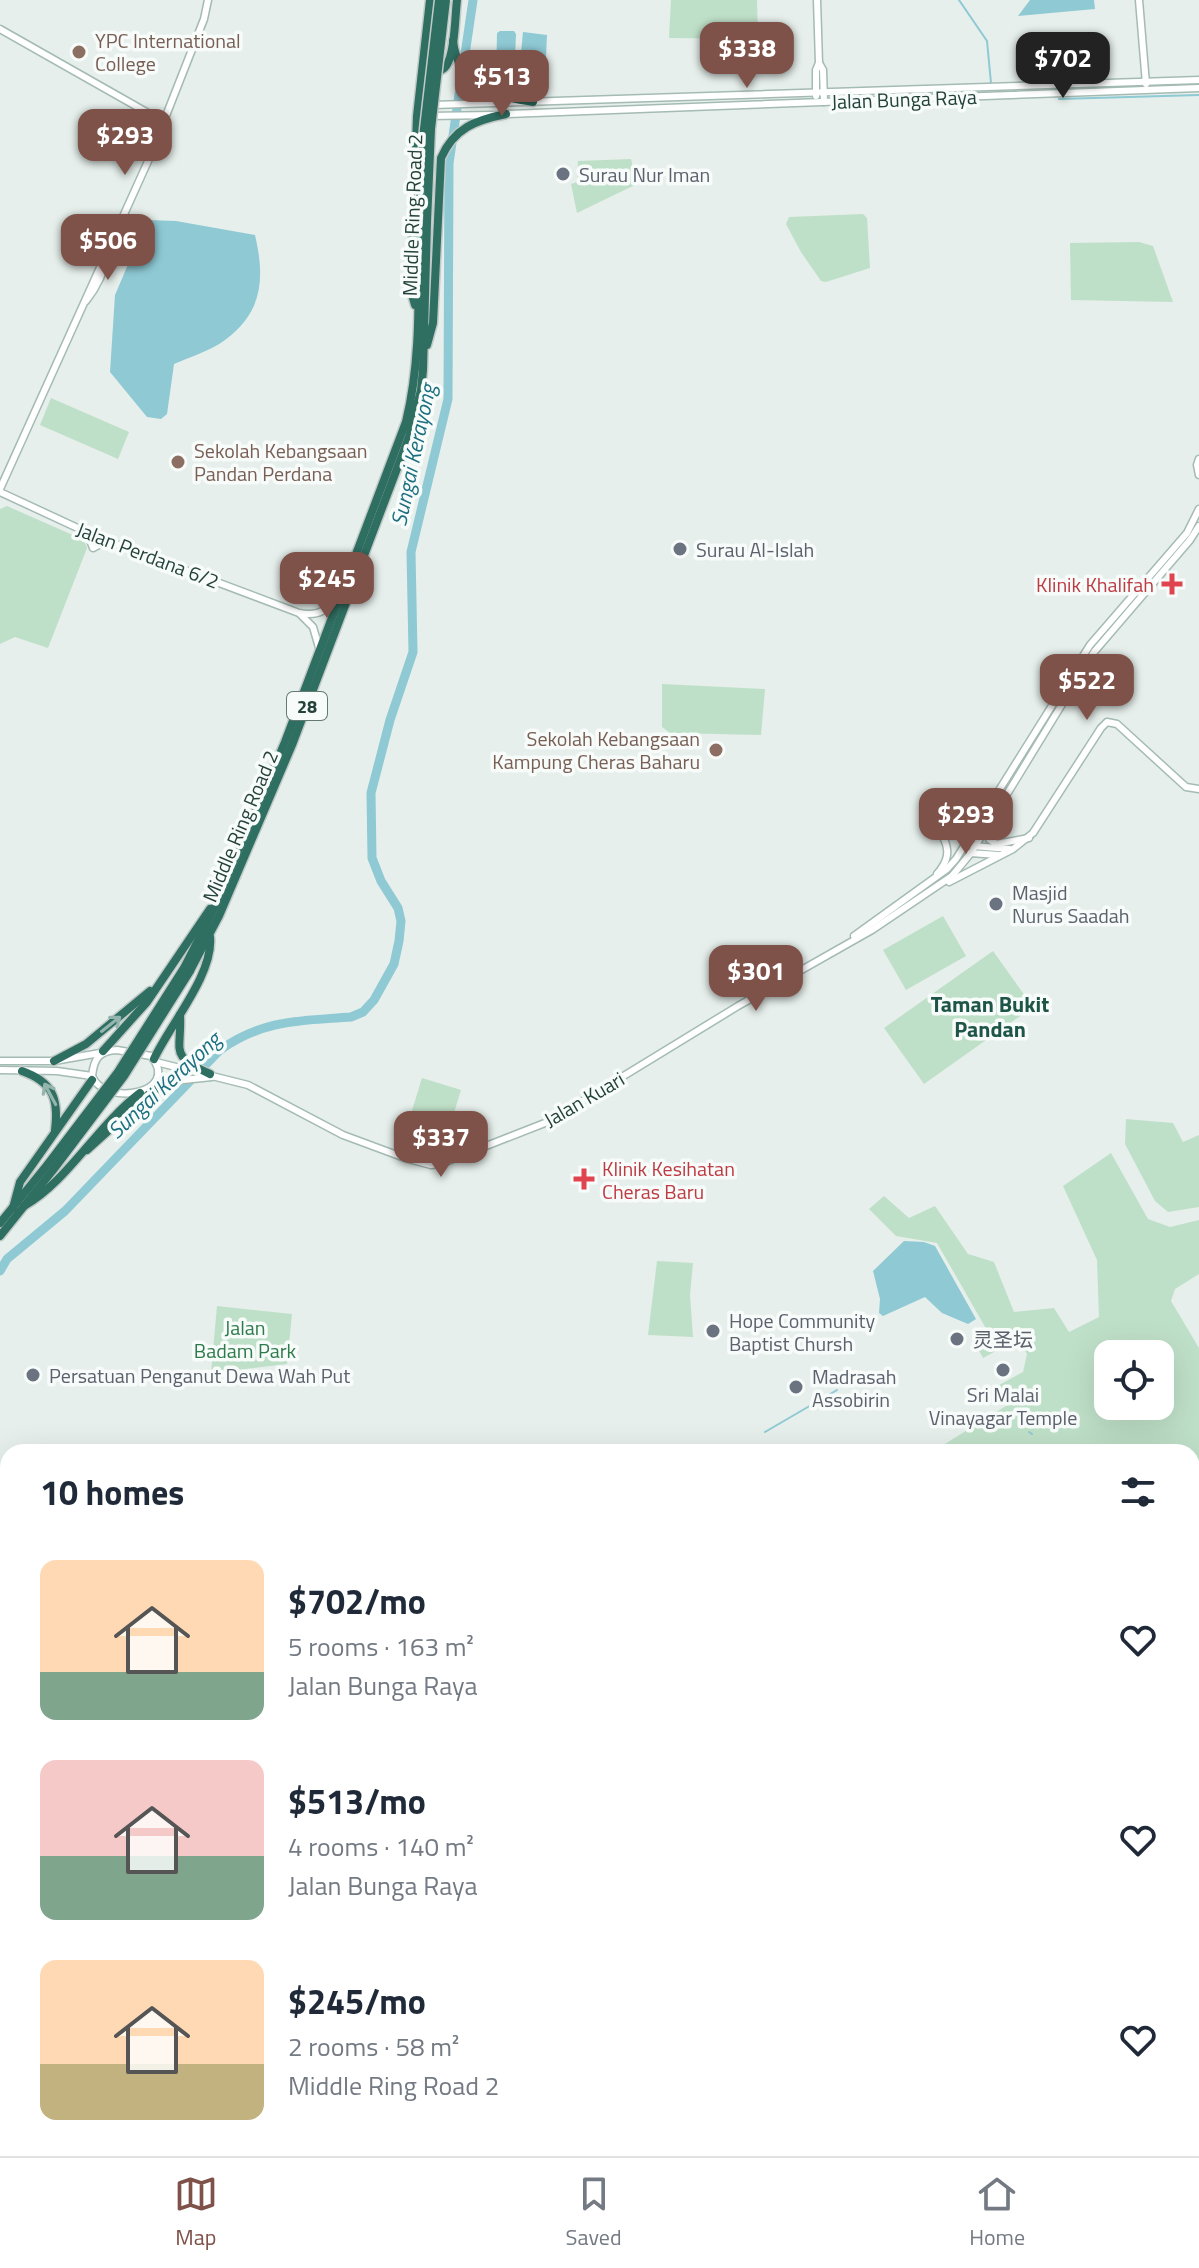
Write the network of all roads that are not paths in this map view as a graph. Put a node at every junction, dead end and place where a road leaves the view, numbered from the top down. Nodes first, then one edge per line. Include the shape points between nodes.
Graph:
1 (208, 0) edge
2 (430, 0) edge
3 (439, 0) edge
4 (446, 0) edge
5 (457, 0) edge
6 (817, 0) edge
7 (1139, 0) edge
8 (0, 29) edge
9 (453, 41) junction
10 (422, 60) junction
11 (1199, 80) edge
12 (820, 81) junction
13 (1146, 86) junction
14 (1199, 88) edge
15 (820, 92) junction
16 (840, 92) junction
17 (797, 93) junction
18 (533, 102) junction
19 (820, 102) junction
20 (418, 105) junction
21 (506, 114) junction
22 (417, 116) junction
23 (164, 122) junction
24 (414, 162) junction
25 (440, 162) junction
26 (423, 222) junction
27 (418, 310) junction
28 (424, 357) junction
29 (1199, 459) edge
30 (1199, 475) edge
31 (0, 490) edge
32 (1199, 509) edge
33 (1199, 526) edge
34 (345, 583) junction
35 (299, 613) junction
36 (320, 651) junction
37 (1199, 789) edge
38 (985, 828) junction
39 (974, 830) junction
40 (954, 834) dead end
41 (942, 835) dead end
42 (1029, 838) junction
43 (965, 846) junction
44 (1013, 849) junction
45 (972, 850) junction
46 (1000, 855) junction
47 (932, 880) junction
48 (942, 883) junction
49 (219, 899) junction
50 (210, 937) junction
51 (846, 943) junction
52 (187, 970) junction
53 (163, 980) junction
54 (180, 1014) junction
55 (101, 1052) junction
56 (0, 1061) edge
57 (54, 1061) junction
58 (155, 1061) junction
59 (191, 1067) junction
60 (0, 1070) edge
61 (22, 1071) junction
62 (213, 1076) junction
63 (92, 1078) junction
64 (168, 1081) junction
65 (153, 1085) junction
66 (140, 1093) junction
67 (55, 1131) junction
68 (70, 1163) junction
69 (50, 1167) junction
70 (24, 1206) junction
71 (13, 1208) junction
72 (0, 1223) edge
73 (0, 1236) edge

1 - 23 street
2 - 10 highway
3 - 26 highway, Middle Ring Road 2 / 28, bridge via 424,129
4 - 26 highway, Middle Ring Road 2 / 28, bridge
5 - 9 highway
6 - 12 street
7 - 13 street
8 - 23 street
9 - 10 highway via 442,70 426,67
9 - 18 highway via 459,64 474,83 496,96
10 - 20 highway
11 - 13 street, Jalan Bunga Raya
12 - 15 street
12 - 16 street
12 - 17 street
13 - 14 street, Jalan Bunga Raya
13 - 16 street, Jalan Bunga Raya
13 - 19 street, Jalan Bunga Raya
15 - 16 street, Jalan Bunga Raya
15 - 17 street, Jalan Bunga Raya
15 - 19 street
17 - 18 street, Jalan Bunga Raya
18 - 20 street, Jalan Bunga Raya
19 - 21 street, Jalan Bunga Raya
20 - 22 highway
21 - 22 street, Jalan Bunga Raya
21 - 25 highway via 479,120 456,135
22 - 24 highway
23 - 31 street
24 - 25 highway via 428,152
24 - 27 highway via 411,291
25 - 28 highway via 433,323
26 - 27 highway, Middle Ring Road 2 / 28
26 - 28 highway, Middle Ring Road 2 / 28
27 - 34 highway, Middle Ring Road 2 / 28 via 415,376 406,422
28 - 50 highway, Middle Ring Road 2 / 28 via 412,428 344,613
29 - 30 street
31 - 35 street, Jalan Perdana 6/2 via 106,541
32 - 39 street, Jalan Kuari via 1187,533 1090,645
33 - 38 street, Jalan Kuari via 1094,652
34 - 35 street via 324,611
34 - 36 highway, Middle Ring Road 2 / 28
35 - 36 street via 313,627
36 - 49 highway, Middle Ring Road 2 / 28
37 - 42 street via 1186,787 1117,724 1107,722
38 - 42 street via 996,844
38 - 45 street, Jalan Kuari
39 - 40 street
39 - 43 street, Jalan Kuari
41 - 47 street via 948,859
42 - 44 street
43 - 45 street
43 - 47 street, Jalan Kuari
44 - 45 street
44 - 46 street
45 - 46 street
45 - 48 street, Jalan Kuari
46 - 48 street
47 - 51 street, Jalan Kuari
48 - 51 street, Jalan Kuari
49 - 52 highway, Middle Ring Road 2 / 28
49 - 53 highway
50 - 52 highway, Middle Ring Road 2 / 28
50 - 54 highway via 209,956
51 - 62 street, Jalan Kuari via 550,1121 440,1164 405,1158 343,1135 268,1094
52 - 69 highway, Middle Ring Road 2 / 28, bridge
53 - 55 highway
57 -> 53 highway via 86,1044
54 - 58 highway
54 - 59 highway via 178,1049
55 - 57 street
55 - 58 street via 141,1053
55 - 63 street
56 - 57 street
58 - 59 street via 175,1069
58 - 65 street via 158,1074
59 - 62 highway
60 - 61 street
61 - 63 street
67 -> 61 highway via 53,1094 41,1079
62 - 64 street, Jalan Kuari
63 - 66 street via 108,1090
63 - 67 highway
64 - 65 street, Jalan Kuari
64 - 68 highway
65 - 66 street
66 - 68 highway
67 - 71 highway via 20,1182
68 - 70 highway via 42,1196
69 - 70 highway, Middle Ring Road 2 / 28
69 - 71 highway, Middle Ring Road 2 / 28
70 - 73 highway, Middle Ring Road 2 / 28
71 - 72 highway, Middle Ring Road 2 / 28

